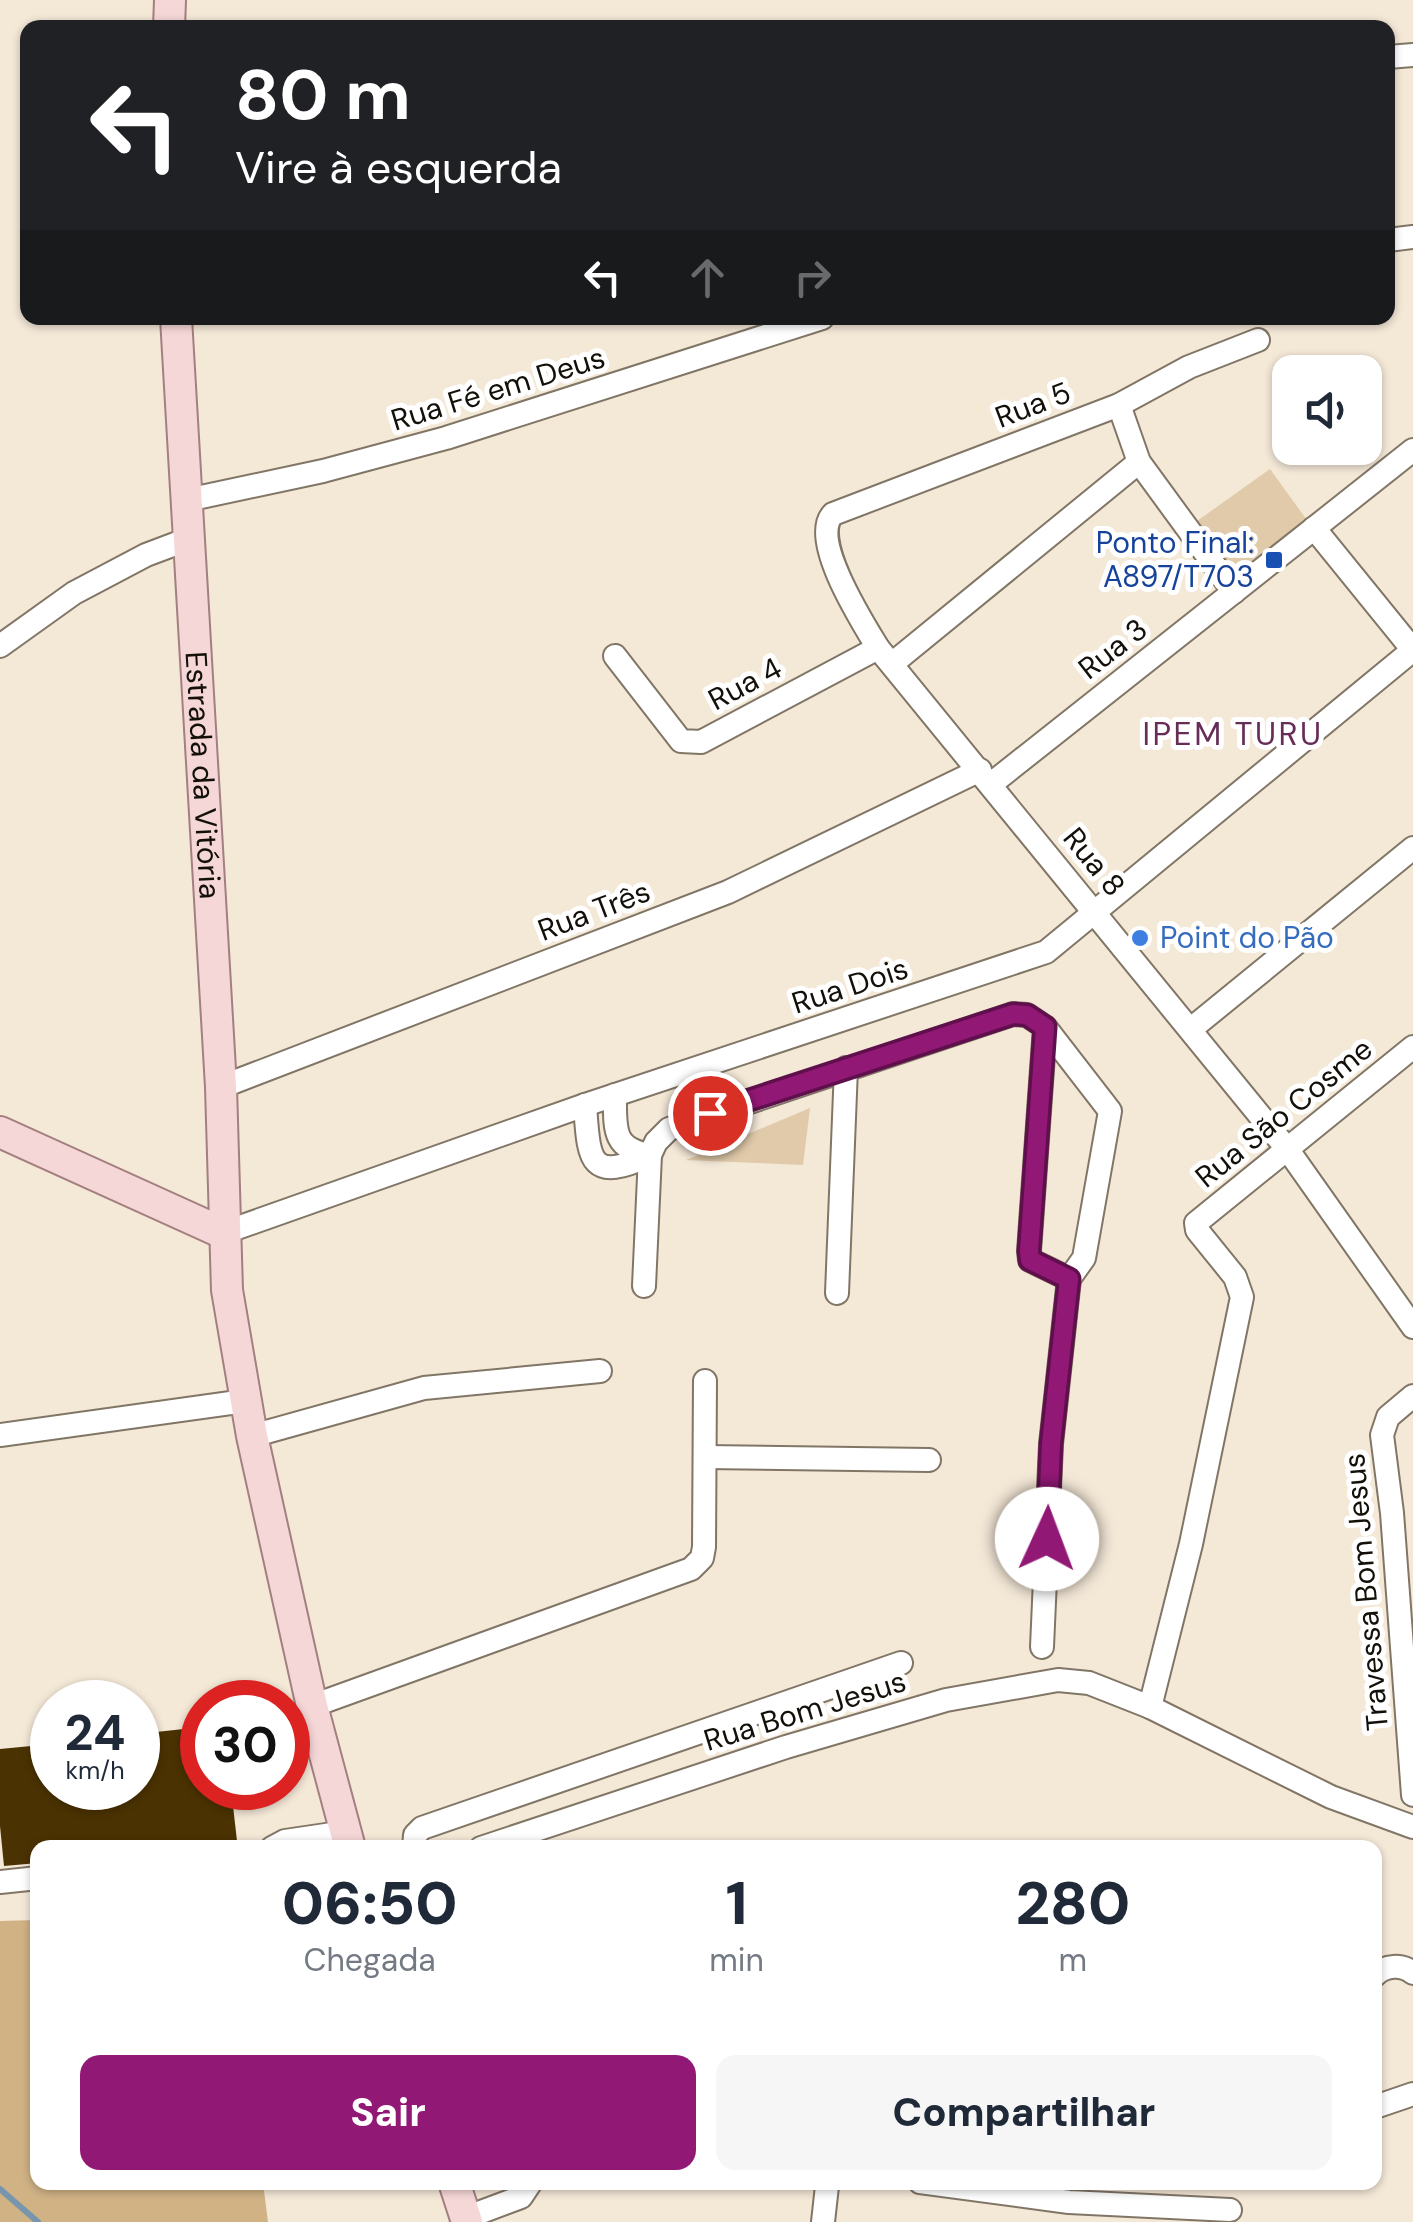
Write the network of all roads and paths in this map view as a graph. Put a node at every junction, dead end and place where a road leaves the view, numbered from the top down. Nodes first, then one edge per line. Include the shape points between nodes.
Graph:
1 (176, 325) edge
2 (800, 325) edge
3 (1258, 340) dead end
4 (1119, 405) junction
5 (1413, 450) edge
6 (1139, 462) junction
7 (186, 500) junction
8 (827, 520) joint
9 (1314, 528) junction
10 (191, 538) junction
11 (1234, 592) junction
12 (0, 646) edge
13 (1413, 650) edge
14 (615, 656) dead end
15 (885, 656) junction
16 (986, 777) junction
17 (1413, 848) edge
18 (1097, 913) junction
19 (1045, 1027) junction
20 (1191, 1029) junction
21 (1413, 1047) edge
22 (846, 1068) junction
23 (221, 1088) junction
24 (614, 1096) junction
25 (585, 1105) junction
26 (0, 1132) edge
27 (1288, 1150) junction
28 (650, 1155) junction
29 (224, 1194) junction
30 (187, 1215) junction
31 (223, 1233) junction
32 (1069, 1279) junction
33 (644, 1286) dead end
34 (837, 1293) dead end
35 (1413, 1327) edge
36 (600, 1371) dead end
37 (705, 1382) dead end
38 (1413, 1396) edge
39 (245, 1400) junction
40 (0, 1435) edge
41 (252, 1436) junction
42 (705, 1457) junction
43 (929, 1460) dead end
44 (1042, 1646) dead end
45 (901, 1663) dead end
46 (312, 1706) junction
47 (1150, 1707) junction
48 (1413, 1795) edge
49 (1413, 1827) edge
50 (348, 1840) edge
51 (415, 1840) edge
52 (505, 1840) edge
53 (30, 1879) edge
54 (0, 1882) edge
55 (1382, 1968) edge
56 (1413, 1973) edge
57 (1413, 2094) edge
58 (1382, 2105) edge
59 (457, 2190) edge
60 (526, 2190) edge
61 (826, 2190) edge
62 (980, 2190) edge
63 (1230, 2210) dead end
64 (1164, 2214) edge
65 (466, 2220) edge
66 (823, 2222) edge

1 - 7 main road, Estrada da Vitória
2 - 7 street, Rua Fé em Deus via 446,438
3 - 4 street, Rua 5 via 1188,367
4 - 6 street
4 - 8 street, Rua 5
5 - 9 street, Rua 3
6 - 11 street
6 - 15 street, Rua 4
7 - 10 main road, Estrada da Vitória
8 - 15 street, Rua 8 via 832,559
9 - 11 street, Rua 3
9 - 13 street
10 - 12 street via 74,593
10 - 23 main road, Estrada da Vitória
11 - 16 street, Rua 3
13 - 18 street, Rua Dois
14 - 15 street, Rua 4 via 688,743
15 - 16 street, Rua 8
16 - 18 street, Rua 8
16 - 23 street, Rua Três via 728,892
17 - 20 street
18 - 20 street, Rua 8
18 - 24 street, Rua Dois via 1046,952
19 - 22 street via 1013,1014
19 - 32 street via 1029,1251 1036,1265
19 - 32 street via 1110,1112 1084,1258
20 - 27 street, Rua 8
21 - 27 street, Rua São Cosme
22 - 28 street via 676,1124
22 - 34 street
23 - 29 main road, Estrada da Vitória
24 - 25 street, Rua Dois
24 - 28 street via 620,1140 632,1152
25 - 28 street via 596,1163 621,1167
25 - 31 street, Rua Dois
26 - 30 main road
27 - 35 street, Rua 8
27 - 47 street, Rua São Cosme via 1197,1220 1242,1297 1192,1544
28 - 33 street
29 - 30 main road via 212,1207
29 - 31 main road, Estrada da Vitória
30 - 31 main road
31 - 39 main road, Estrada da Vitória
32 - 44 street via 1051,1444
36 - 41 street via 424,1388
37 - 42 street
38 - 48 street, Travessa Bom Jesus via 1388,1417 1382,1435
39 - 40 street
39 - 41 main road, Estrada da Vitória
41 - 46 main road, Estrada da Vitória
42 - 43 street
42 - 46 street via 704,1547 691,1570
45 - 51 street via 422,1828
46 - 50 main road, Estrada da Vitória
47 - 49 street, Rua Bom Jesus via 1331,1796
47 - 52 street, Rua Bom Jesus via 1079,1680 1038,1681 786,1747
53 - 54 street
55 - 56 street
57 - 58 street
59 - 65 main road
60 - 65 street
61 - 66 street
62 - 64 street
63 - 64 street

